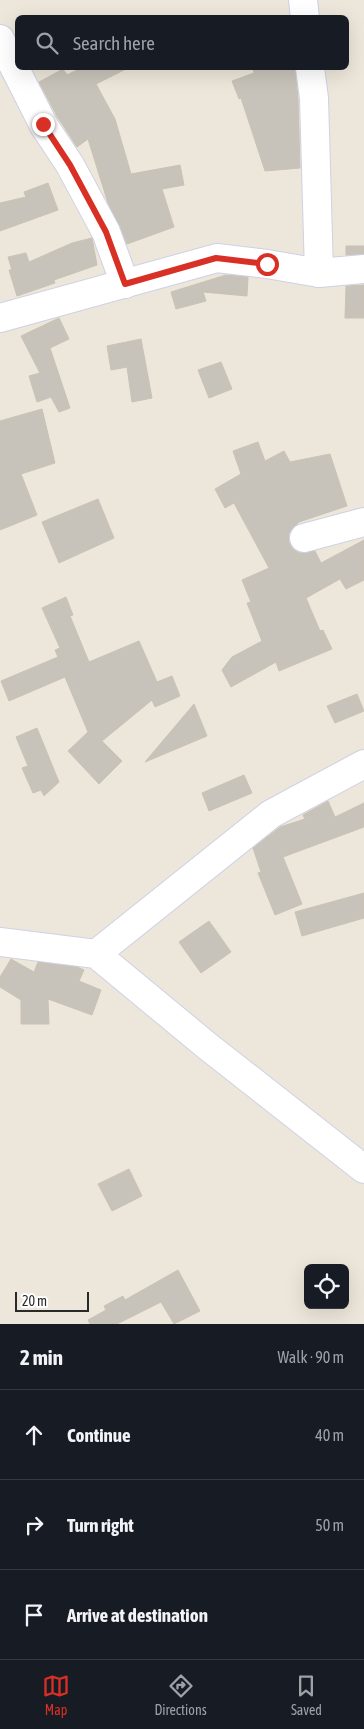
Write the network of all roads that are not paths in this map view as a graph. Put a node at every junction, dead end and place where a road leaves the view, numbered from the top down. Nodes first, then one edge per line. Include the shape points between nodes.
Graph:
1 (303, 0) edge
2 (305, 15) edge
3 (0, 39) edge
4 (15, 69) edge
5 (16, 70) edge
6 (310, 70) edge
7 (364, 269) edge
8 (319, 273) junction
9 (125, 284) junction
10 (0, 318) edge
11 (364, 522) edge
12 (304, 538) dead end
13 (364, 764) edge
14 (0, 942) edge
15 (96, 954) junction
16 (364, 1169) edge

1 - 2 street
3 - 4 street
5 - 9 street via 106,232
6 - 8 street via 314,98
7 - 8 street
8 - 9 street via 216,258
9 - 10 street
11 - 12 street
13 - 15 street via 271,814
14 - 15 street
15 - 16 street via 206,1046

